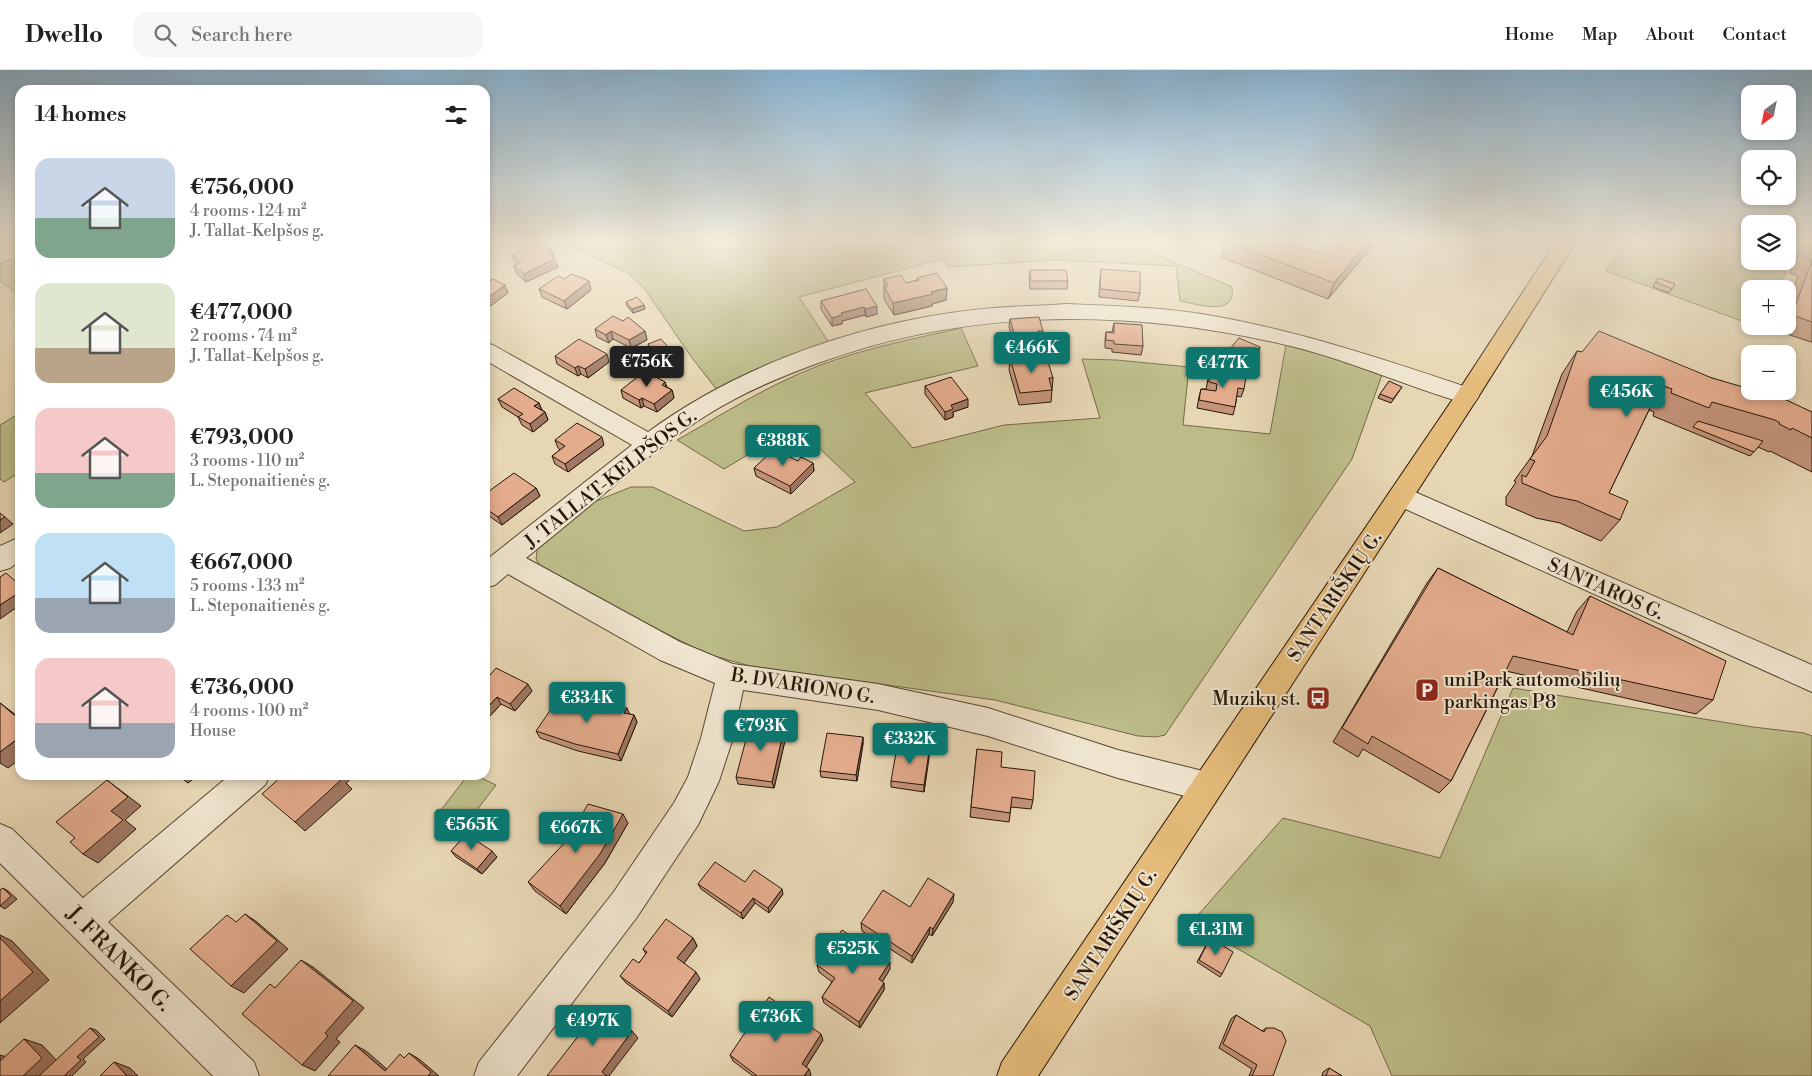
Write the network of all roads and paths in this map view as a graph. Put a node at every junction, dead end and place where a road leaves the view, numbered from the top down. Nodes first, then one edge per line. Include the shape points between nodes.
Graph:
1 (1537, 287) edge
2 (490, 353) edge
3 (1467, 396) junction
4 (650, 444) junction
5 (1400, 496) junction
6 (15, 550) edge
7 (0, 560) edge
8 (494, 564) edge
9 (731, 676) junction
10 (1812, 680) edge
11 (248, 780) edge
12 (1207, 787) junction
13 (0, 840) edge
14 (82, 921) junction
15 (240, 1076) edge
16 (493, 1076) edge
17 (1016, 1076) edge

1 - 3 main road, SANTARIŠKIŲ G.
2 - 4 street
3 - 4 street, J. TALLAT-KELPŠOS G. via 1330,349 1235,326 1145,314 1029,312 978,316 928,325 828,349 794,361 713,400
3 - 5 main road, SANTARIŠKIŲ G.
4 - 8 street, J. TALLAT-KELPŠOS G.
5 - 10 street, SANTAROS G.
5 - 12 main road, SANTARIŠKIŲ G.
6 - 7 street
8 - 9 street, B. DVARIONO G. via 670,651
9 - 12 street, B. DVARIONO G. via 878,697 988,722 1118,764
9 - 16 street via 703,781 686,814 625,905
11 - 14 street
12 - 17 main road, SANTARIŠKIŲ G.
13 - 14 street, J. FRANKO G.
14 - 15 street, J. FRANKO G.

